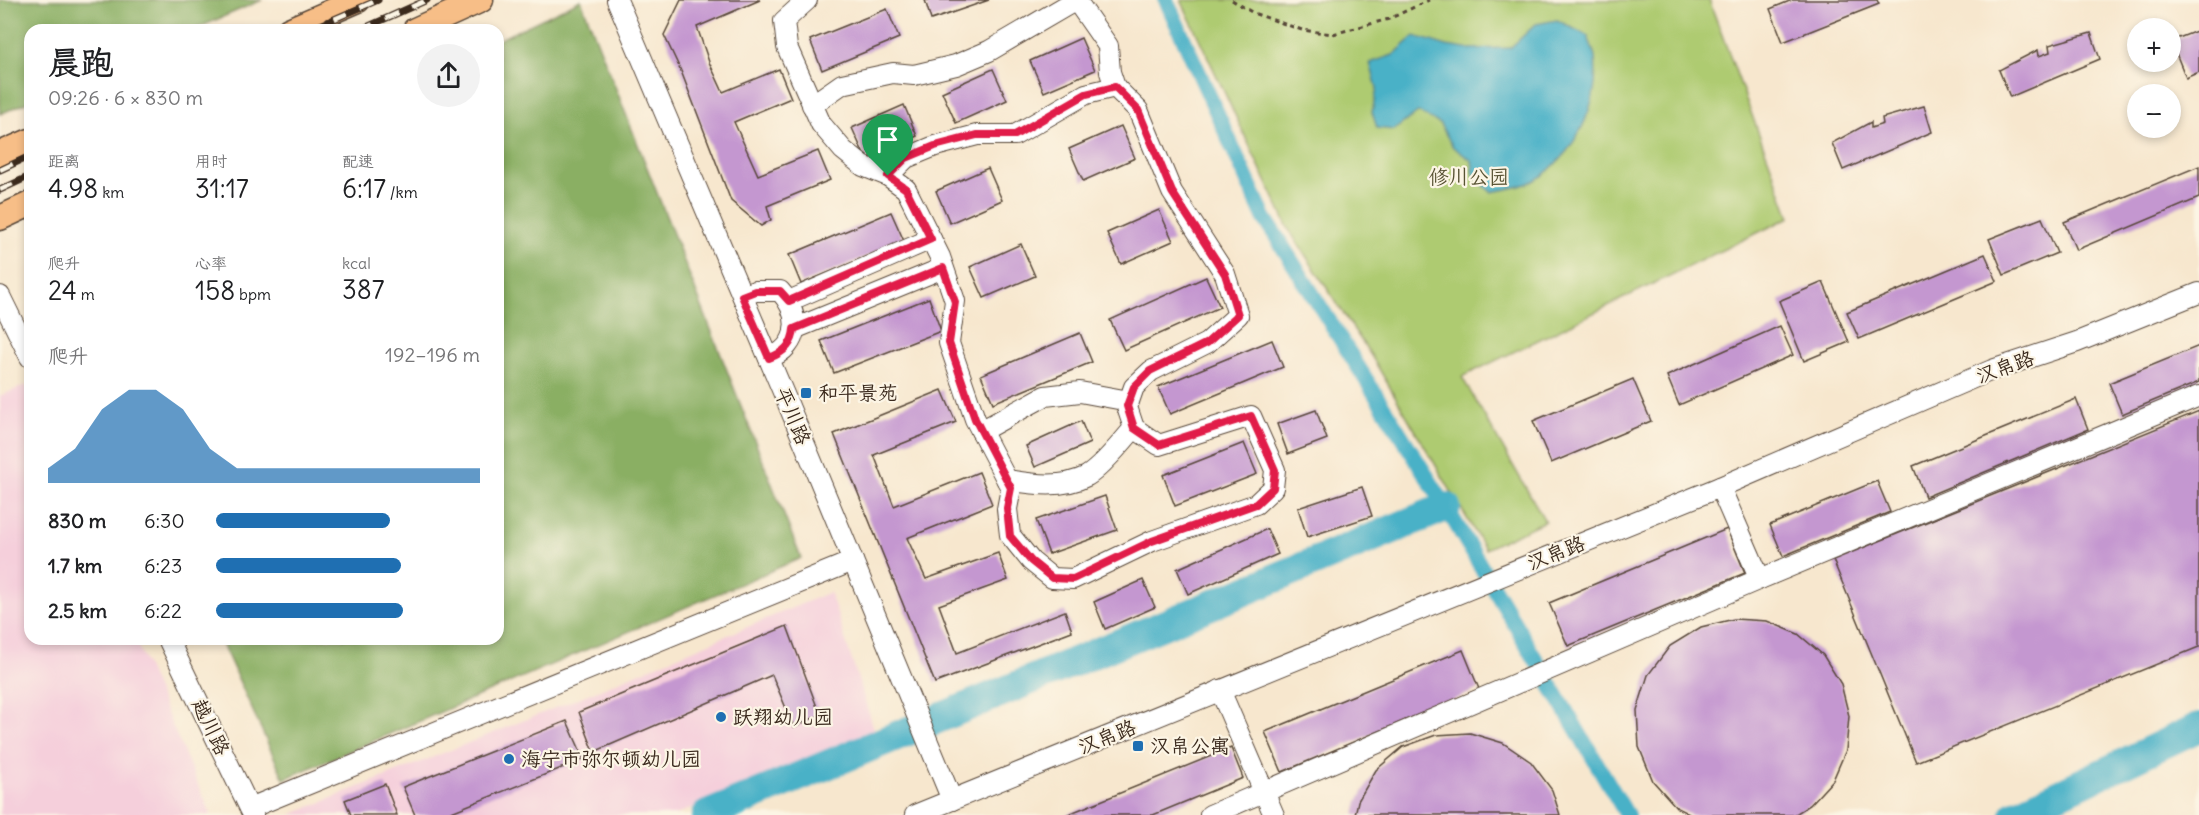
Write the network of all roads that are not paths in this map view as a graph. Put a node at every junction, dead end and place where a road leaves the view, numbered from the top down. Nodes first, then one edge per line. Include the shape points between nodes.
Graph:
1 (358, 0) edge
2 (481, 0) edge
3 (617, 0) edge
4 (807, 0) edge
5 (1076, 0) edge
6 (303, 24) edge
7 (428, 24) edge
8 (1115, 87) junction
9 (812, 105) junction
10 (24, 144) edge
11 (0, 154) edge
12 (888, 176) junction
13 (24, 207) edge
14 (0, 218) edge
15 (931, 239) junction
16 (943, 268) junction
17 (2199, 293) edge
18 (0, 296) edge
19 (742, 296) junction
20 (789, 301) junction
21 (794, 329) junction
22 (24, 345) edge
23 (769, 358) junction
24 (2199, 396) edge
25 (1129, 401) junction
26 (1134, 428) junction
27 (981, 431) junction
28 (1007, 480) junction
29 (1720, 487) junction
30 (853, 561) junction
31 (1760, 579) junction
32 (171, 645) edge
33 (1220, 690) junction
34 (948, 791) junction
35 (1265, 793) junction
36 (252, 812) edge
37 (915, 815) edge
38 (1210, 815) edge
39 (1274, 815) edge

1 - 6 main road
2 - 7 main road
3 - 19 street, 平川路
4 - 9 street via 784,21 787,47
5 - 8 street via 1108,46
5 - 9 street via 989,51 956,65 842,84
8 - 12 street via 1086,94 1015,135 977,135 935,146 906,158
8 - 25 street via 1138,110 1172,192 1225,274 1238,315 1207,343 1150,371 1134,387
9 - 12 street via 821,124 843,150 863,166
10 - 11 main road
12 - 15 street via 906,189
13 - 14 main road
15 - 16 street
15 - 20 street
16 - 21 street
16 - 27 street via 955,302 949,343
17 - 29 street, 汉帛路 via 2077,342 1992,370
18 - 22 street
19 - 20 street via 755,291 780,291
19 - 23 street, 平川路
20 - 21 street
21 - 23 street via 793,339 781,354
23 - 30 street, 平川路
24 - 31 street
25 - 26 street
25 - 27 street via 1080,392 1045,396
26 - 28 street via 1088,476 1059,484
26 - 28 street via 1159,445 1251,416 1275,470 1273,488 1256,504 1152,541 1073,579 1052,578 1010,536 1007,508 1011,488
27 - 28 street
29 - 31 street
29 - 33 street, 汉帛路
30 - 34 street, 平川路
30 - 36 street
31 - 35 street
32 - 36 street, 越川路
33 - 34 street, 汉帛路
33 - 35 street
34 - 37 street, 汉帛路
35 - 38 street
35 - 39 street

